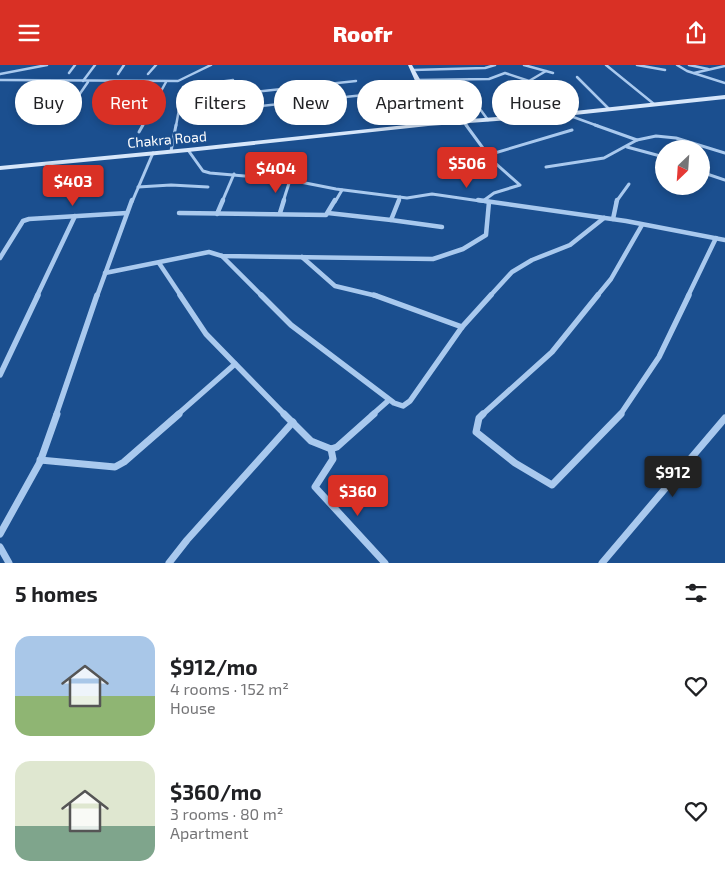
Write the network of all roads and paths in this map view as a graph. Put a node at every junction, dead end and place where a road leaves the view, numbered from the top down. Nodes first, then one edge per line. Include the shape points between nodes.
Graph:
1 (47, 65) edge
2 (75, 65) edge
3 (95, 65) edge
4 (124, 65) edge
5 (156, 65) edge
6 (211, 65) edge
7 (495, 65) edge
8 (524, 65) edge
9 (606, 65) edge
10 (638, 65) edge
11 (677, 65) edge
12 (689, 65) edge
13 (725, 66) edge
14 (412, 67) edge
15 (711, 69) junction
16 (665, 70) dead end
17 (546, 71) junction
18 (642, 72) dead end
19 (0, 73) edge
20 (69, 73) dead end
21 (553, 73) dead end
22 (694, 73) junction
23 (118, 74) dead end
24 (148, 74) dead end
25 (577, 77) dead end
26 (0, 80) edge
27 (418, 80) joint
28 (83, 81) junction
29 (88, 81) junction
30 (92, 81) edge
31 (356, 81) dead end
32 (166, 82) edge
33 (724, 82) edge
34 (82, 90) edge
35 (264, 91) edge
36 (357, 96) edge
37 (725, 97) edge
38 (654, 104) junction
39 (264, 106) edge
40 (609, 109) junction
41 (482, 112) edge
42 (579, 112) edge
43 (579, 119) edge
44 (482, 120) edge
45 (488, 120) junction
46 (492, 120) edge
47 (143, 125) edge
48 (176, 125) edge
49 (419, 125) edge
50 (467, 125) edge
51 (572, 130) dead end
52 (139, 132) dead end
53 (637, 139) junction
54 (627, 147) junction
55 (188, 150) junction
56 (171, 151) junction
57 (153, 153) junction
58 (725, 153) edge
59 (655, 155) edge
60 (494, 163) dead end
61 (546, 167) dead end
62 (0, 168) edge
63 (234, 174) junction
64 (710, 175) edge
65 (290, 180) junction
66 (725, 180) edge
67 (628, 184) dead end
68 (138, 187) junction
69 (208, 187) dead end
70 (342, 190) junction
71 (400, 197) junction
72 (486, 201) junction
73 (127, 213) junction
74 (179, 213) dead end
75 (280, 213) junction
76 (328, 213) junction
77 (217, 214) junction
78 (75, 217) junction
79 (604, 218) junction
80 (391, 219) junction
81 (613, 219) junction
82 (642, 225) junction
83 (442, 227) dead end
84 (716, 238) junction
85 (725, 240) edge
86 (222, 255) junction
87 (302, 257) junction
88 (0, 258) edge
89 (159, 263) junction
90 (105, 273) junction
91 (462, 327) junction
92 (235, 364) junction
93 (0, 375) edge
94 (389, 399) junction
95 (725, 418) edge
96 (293, 421) junction
97 (331, 449) junction
98 (40, 460) junction
99 (0, 534) edge
100 (0, 547) edge
101 (9, 563) edge
102 (169, 563) edge
103 (385, 563) edge
104 (602, 563) edge

1 - 19 street
2 - 20 street
3 - 28 street
4 - 23 street
5 - 24 street
6 - 32 street via 183,80
7 - 14 street via 485,68
8 - 17 street
9 - 38 street
10 - 16 street
10 - 18 street
11 - 22 street
12 - 15 street
13 - 15 street
14 - 27 main road
15 - 22 street
17 - 21 street
17 - 27 street via 529,81 505,73 489,79
22 - 33 street
25 - 40 street
26 - 28 street
28 - 29 street
29 - 30 street
29 - 34 street
31 - 35 street
36 - 39 street
37 - 38 main road, Chakra Road
38 - 40 main road, Chakra Road
40 - 42 main road, Chakra Road
41 - 45 street
43 - 53 street
44 - 45 main road, Chakra Road
45 - 46 main road, Chakra Road
47 - 52 street
48 - 56 street
49 - 55 main road, Chakra Road
50 - 51 street via 488,155
53 - 54 street
53 - 58 street via 664,136
54 - 59 street
54 - 61 street via 604,158
55 - 56 main road, Chakra Road
55 - 63 street via 203,171
56 - 57 main road, Chakra Road
57 - 62 main road, Chakra Road
57 - 68 street
60 - 72 street via 520,185 494,193
63 - 65 street
63 - 77 street
64 - 66 street
65 - 70 street
65 - 75 street
67 - 81 street via 616,202
68 - 69 street
68 - 73 street
70 - 71 street
70 - 76 street
71 - 72 street via 432,193
71 - 80 street
72 - 79 street
72 - 87 street via 486,235 463,249 433,259
73 - 78 street
73 - 90 street
74 - 77 street
75 - 76 street
75 - 77 street
76 - 80 street
78 - 88 street via 23,221
78 - 93 street
79 - 81 street
79 - 91 street via 570,245 532,259 512,272
80 - 83 street
81 - 82 street
82 - 84 street
82 - 84 street via 611,279 552,352 508,390 479,418 476,425 476,432 488,443 546,483 552,485 619,416 660,357
84 - 85 street
86 - 87 street
86 - 89 street via 209,252
86 - 94 street via 291,325
87 - 91 street via 335,286 365,292
89 - 90 street
89 - 92 street via 206,335
90 - 98 street
91 - 94 street via 410,401 403,406
92 - 96 street
92 - 98 street via 115,467
94 - 97 street
95 - 104 street
96 - 97 street via 311,441
96 - 102 street
97 - 103 street via 333,459 315,487
98 - 99 street
100 - 101 street

